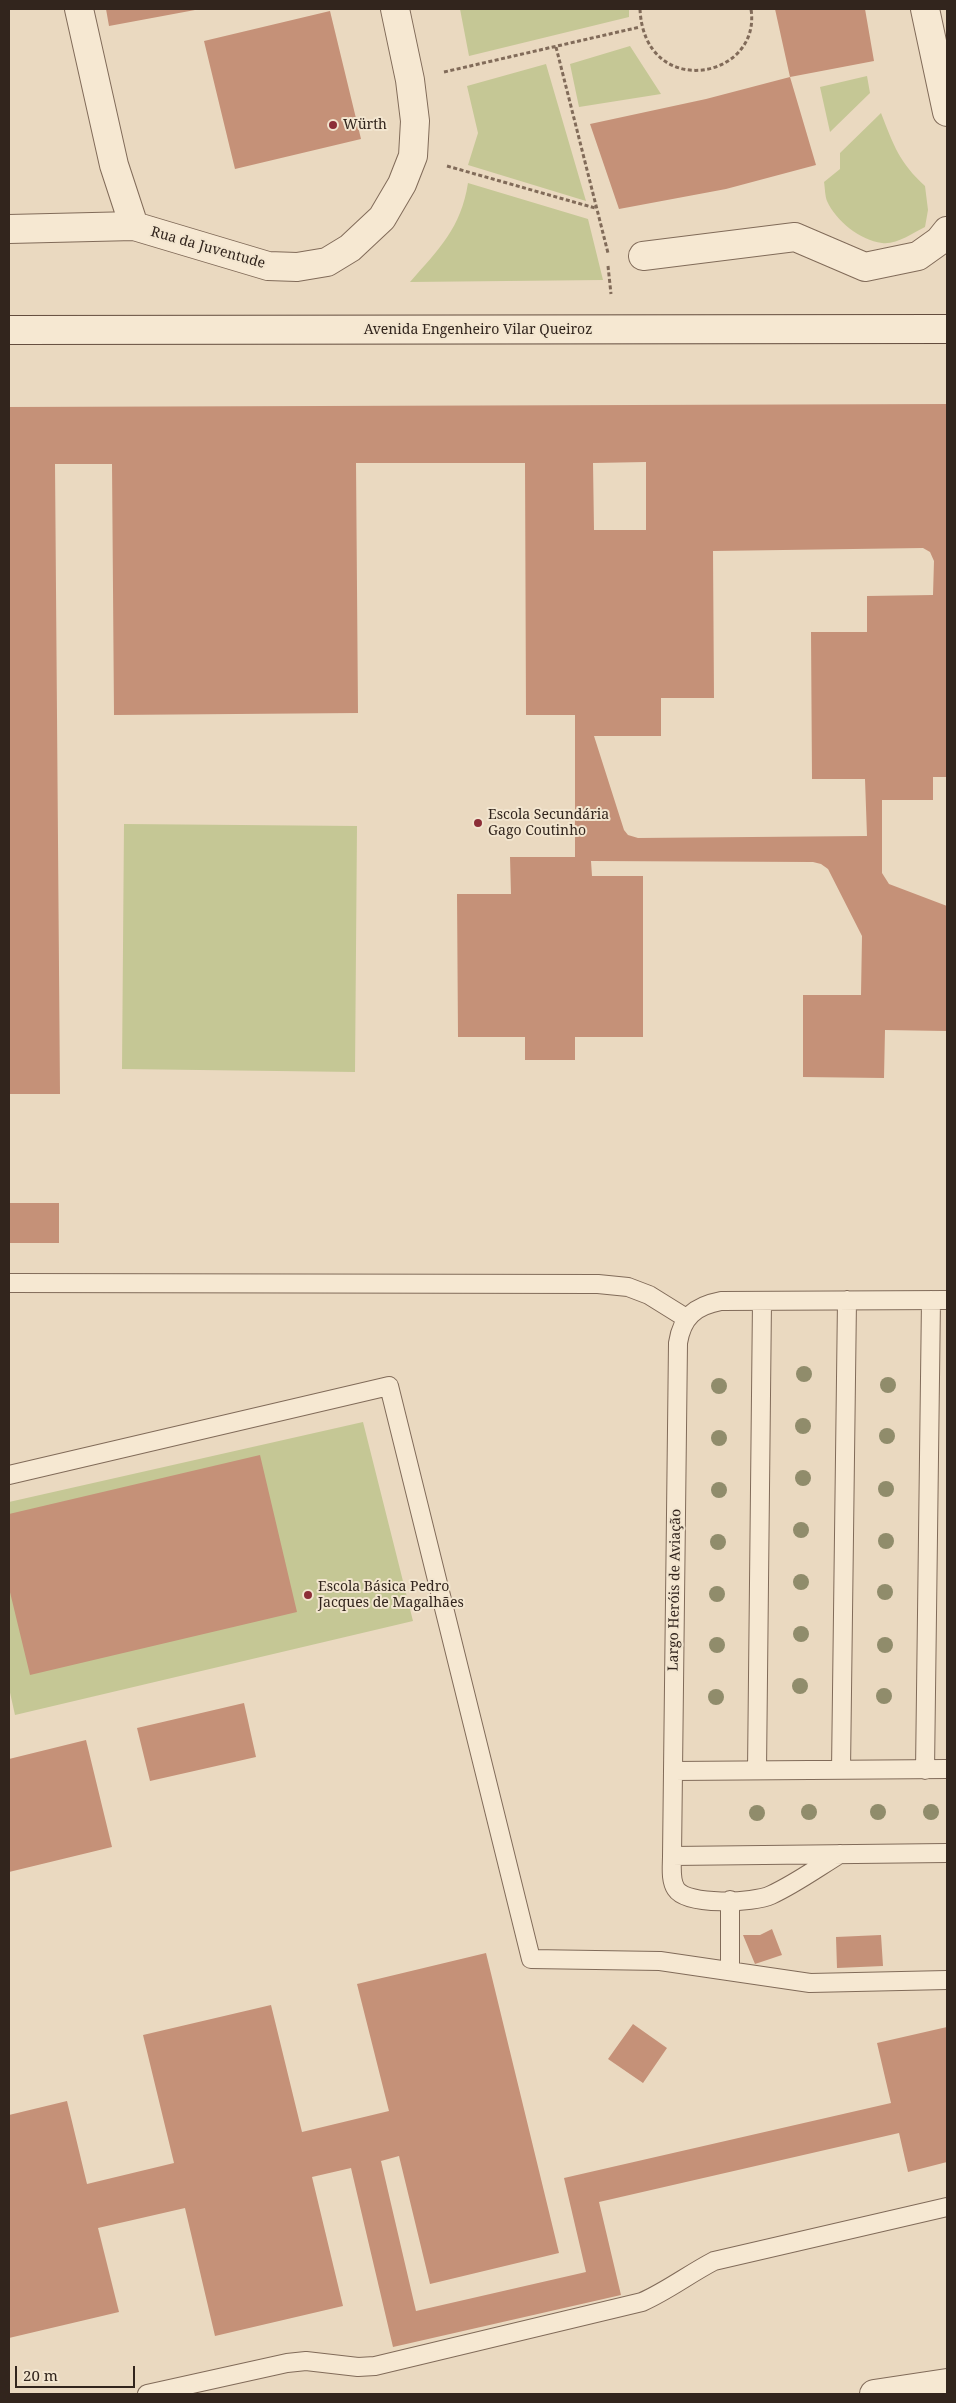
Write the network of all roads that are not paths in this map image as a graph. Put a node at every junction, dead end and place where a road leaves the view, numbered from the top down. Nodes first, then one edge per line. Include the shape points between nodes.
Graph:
1 (79, 9) edge
2 (395, 9) edge
3 (925, 9) edge
4 (947, 112) edge
5 (134, 226) junction
6 (9, 228) edge
7 (947, 231) edge
8 (643, 256) road end
9 (947, 329) edge
10 (9, 330) edge
11 (9, 1284) edge
12 (847, 1300) junction
13 (939, 1300) edge
14 (762, 1301) junction
15 (686, 1318) junction
16 (9, 1475) edge
17 (757, 1770) junction
18 (841, 1770) junction
19 (925, 1770) junction
20 (947, 1770) edge
21 (673, 1771) junction
22 (840, 1854) junction
23 (947, 1854) edge
24 (672, 1856) junction
25 (730, 1900) junction
26 (730, 1971) junction
27 (947, 1980) edge
28 (947, 2208) edge
29 (947, 2383) edge
30 (147, 2394) edge
31 (874, 2394) edge

1 - 5 street via 114,165
2 - 5 street, Rua da Juventude via 410,80 415,121 413,156 402,184 382,218 350,248 327,262 297,267 268,266
3 - 4 street
5 - 6 street, Rua da Juventude
7 - 8 street via 918,256 865,267 795,237
9 - 10 street, Avenida Engenheiro Vilar Queiroz
11 - 15 lane via 598,1284 628,1286
12 - 13 lane
12 - 14 lane
12 - 18 lane
13 - 19 lane
14 - 15 lane via 707,1303
14 - 17 lane
15 - 21 lane, Largo Heróis de Aviação via 678,1343
16 - 26 lane via 389,1386 531,1959 660,1961
17 - 18 lane
17 - 21 lane
18 - 19 lane
19 - 20 lane
21 - 24 lane, Largo Heróis de Aviação
22 - 23 lane
22 - 24 lane
22 - 25 lane via 770,1896 756,1900
24 - 25 lane, Largo Heróis de Aviação via 672,1878 675,1889 683,1897
25 - 26 lane
26 - 27 lane via 810,1983
28 - 30 lane via 714,2261 663,2293 642,2302 400,2361 358,2367 306,2361 287,2363
29 - 31 street

